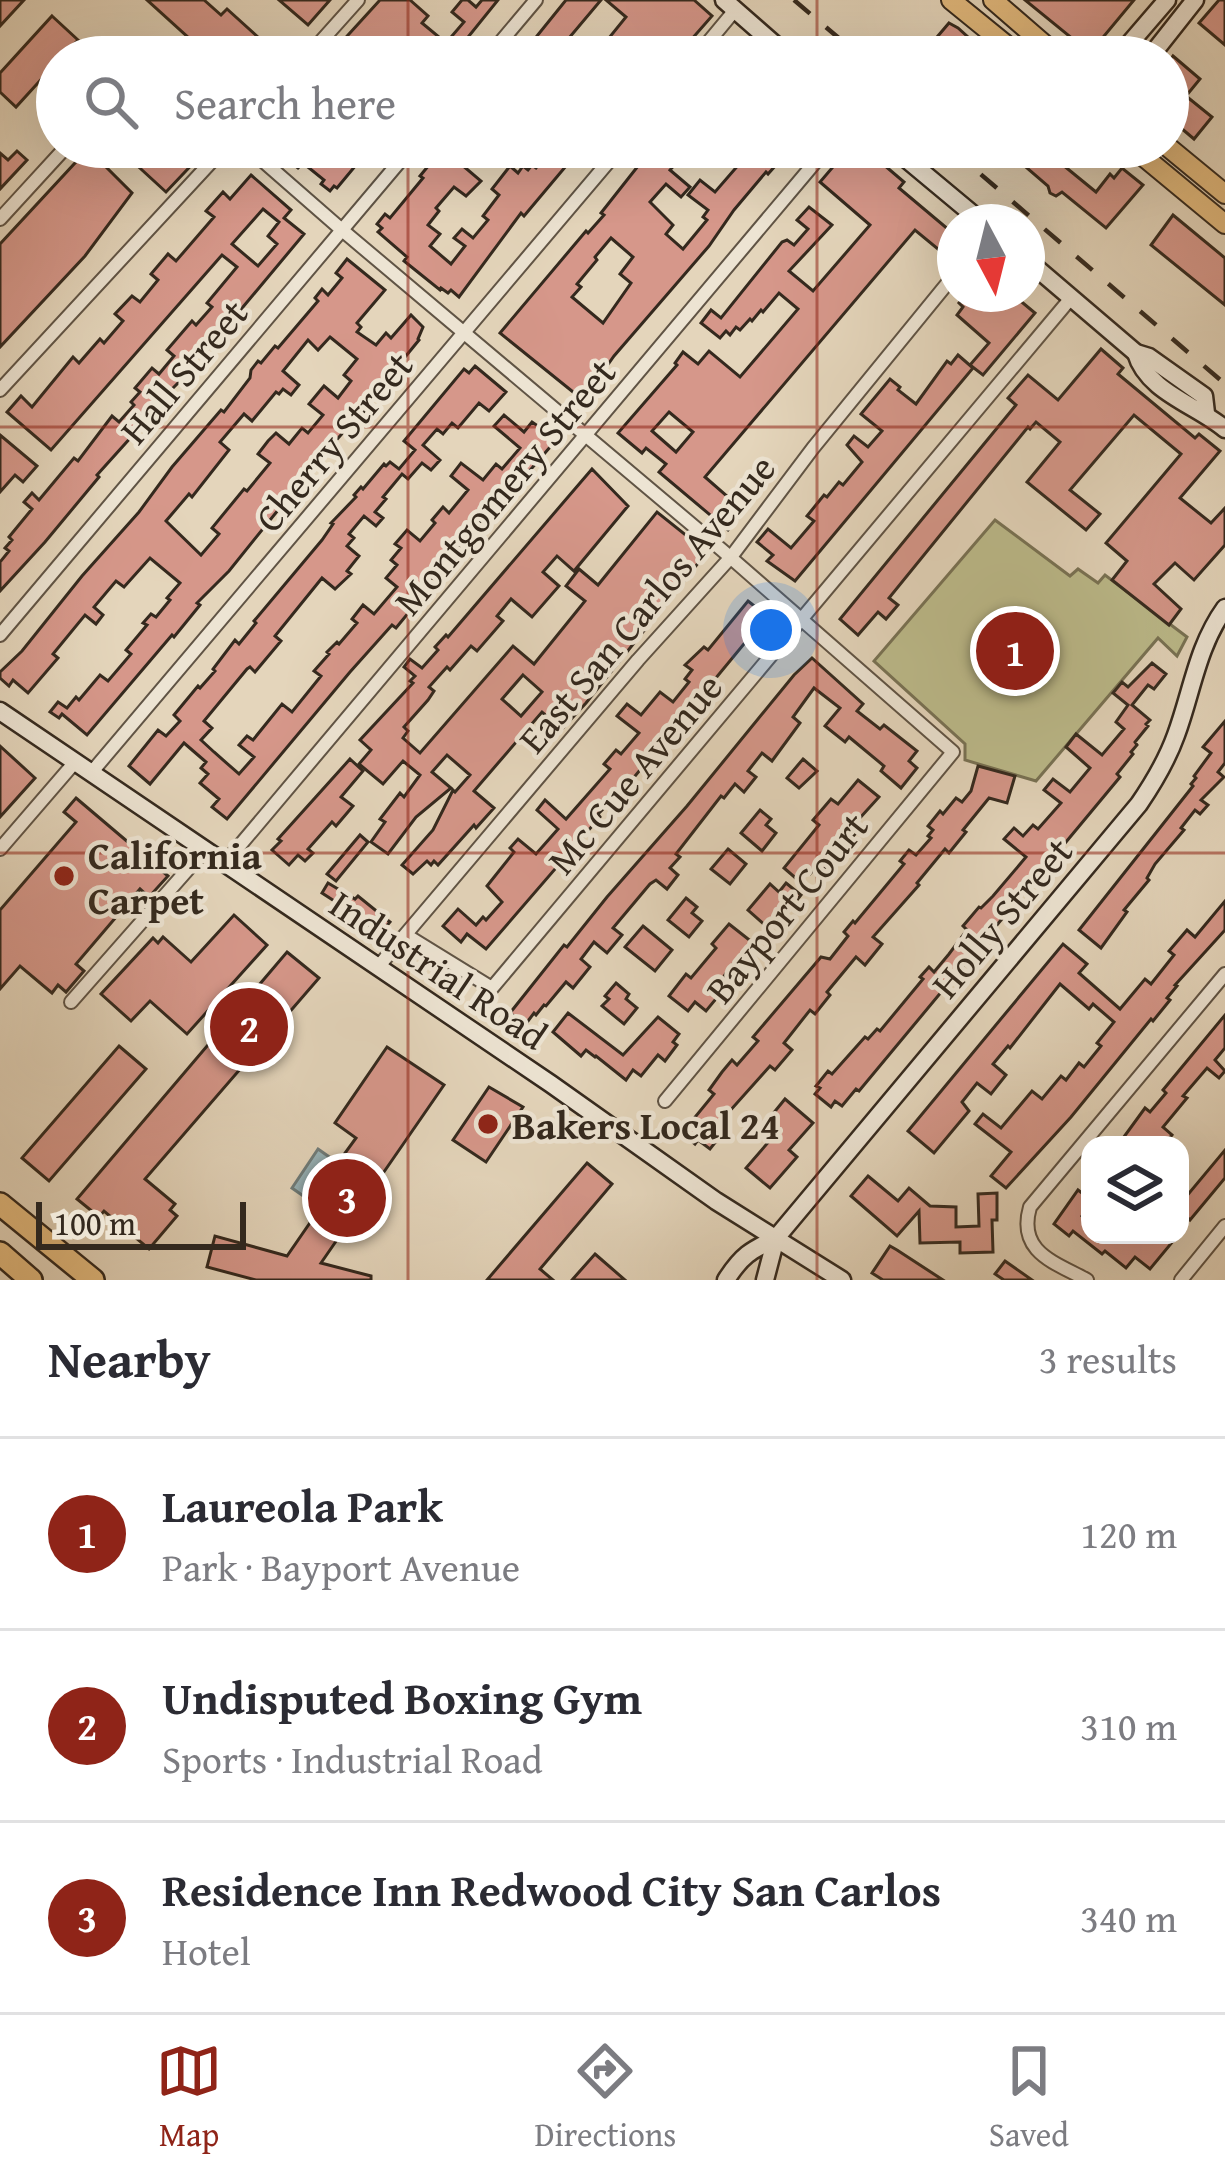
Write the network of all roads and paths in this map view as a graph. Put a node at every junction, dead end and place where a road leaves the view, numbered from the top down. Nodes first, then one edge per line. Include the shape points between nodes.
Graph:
1 (358, 0) edge
2 (536, 0) edge
3 (951, 0) edge
4 (993, 0) edge
5 (1167, 0) edge
6 (1195, 0) edge
7 (730, 5) edge
8 (326, 36) edge
9 (506, 36) edge
10 (710, 36) edge
11 (765, 36) edge
12 (995, 36) edge
13 (1035, 36) edge
14 (1136, 36) edge
15 (1167, 36) edge
16 (1189, 164) edge
17 (47, 168) edge
18 (206, 168) edge
19 (271, 168) edge
20 (394, 168) edge
21 (603, 168) edge
22 (810, 168) edge
23 (917, 168) edge
24 (1157, 168) edge
25 (1225, 194) edge
26 (960, 204) edge
27 (0, 219) edge
28 (1225, 224) edge
29 (341, 230) junction
30 (1045, 276) edge
31 (937, 296) edge
32 (1071, 298) junction
33 (465, 333) junction
34 (0, 390) edge
35 (1225, 429) edge
36 (586, 435) junction
37 (730, 557) junction
38 (1225, 608) edge
39 (803, 620) junction
40 (0, 634) edge
41 (0, 711) edge
42 (75, 762) junction
43 (91, 773) junction
44 (0, 849) edge
45 (205, 851) junction
46 (225, 863) junction
47 (406, 934) junction
48 (378, 967) junction
49 (1225, 974) edge
50 (71, 1002) dead end
51 (665, 1101) dead end
52 (0, 1204) edge
53 (1225, 1226) edge
54 (776, 1238) junction
55 (0, 1253) edge
56 (32, 1280) edge
57 (88, 1280) edge
58 (726, 1280) edge
59 (765, 1280) edge
60 (842, 1280) edge
61 (1087, 1280) edge
62 (1180, 1280) edge

1 - 8 street
2 - 9 street
3 - 12 main road
4 - 13 main road
5 - 14 main road
6 - 15 main road
7 - 10 street
7 - 11 main road
16 - 25 main road
17 - 27 street
18 - 34 street
19 - 29 street
20 - 29 street, Hall Street
21 - 33 street, Cherry Street
22 - 36 street, Montgomery Street
23 - 26 main road
24 - 28 main road
29 - 33 street
29 - 40 street, Hall Street
30 - 32 main road
31 - 37 street, East San Carlos Avenue
32 - 35 main road via 1136,353 1157,382
32 - 39 street, Mc Cue Avenue
33 - 36 street
33 - 43 street, Cherry Street
36 - 37 street
36 - 46 street, Montgomery Street
37 - 39 street
37 - 47 street, East San Carlos Avenue
38 - 54 main road, Holly Street via 1197,662 1175,739 1139,804
39 - 47 street, Mc Cue Avenue via 492,988
39 - 51 street, Bayport Court via 953,752
41 - 42 main road, Industrial Road
42 - 43 main road, Industrial Road
42 - 44 street
43 - 45 main road, Industrial Road
45 - 46 main road, Industrial Road
45 - 50 street
46 - 48 main road, Industrial Road
47 - 48 street, East San Carlos Avenue
48 - 54 main road, Industrial Road
49 - 61 street via 1030,1207 1032,1245
52 - 57 highway
53 - 62 street
54 - 58 main road, Holly Street via 747,1252
54 - 59 main road, Holly Street
54 - 60 main road, Industrial Road
55 - 56 highway

